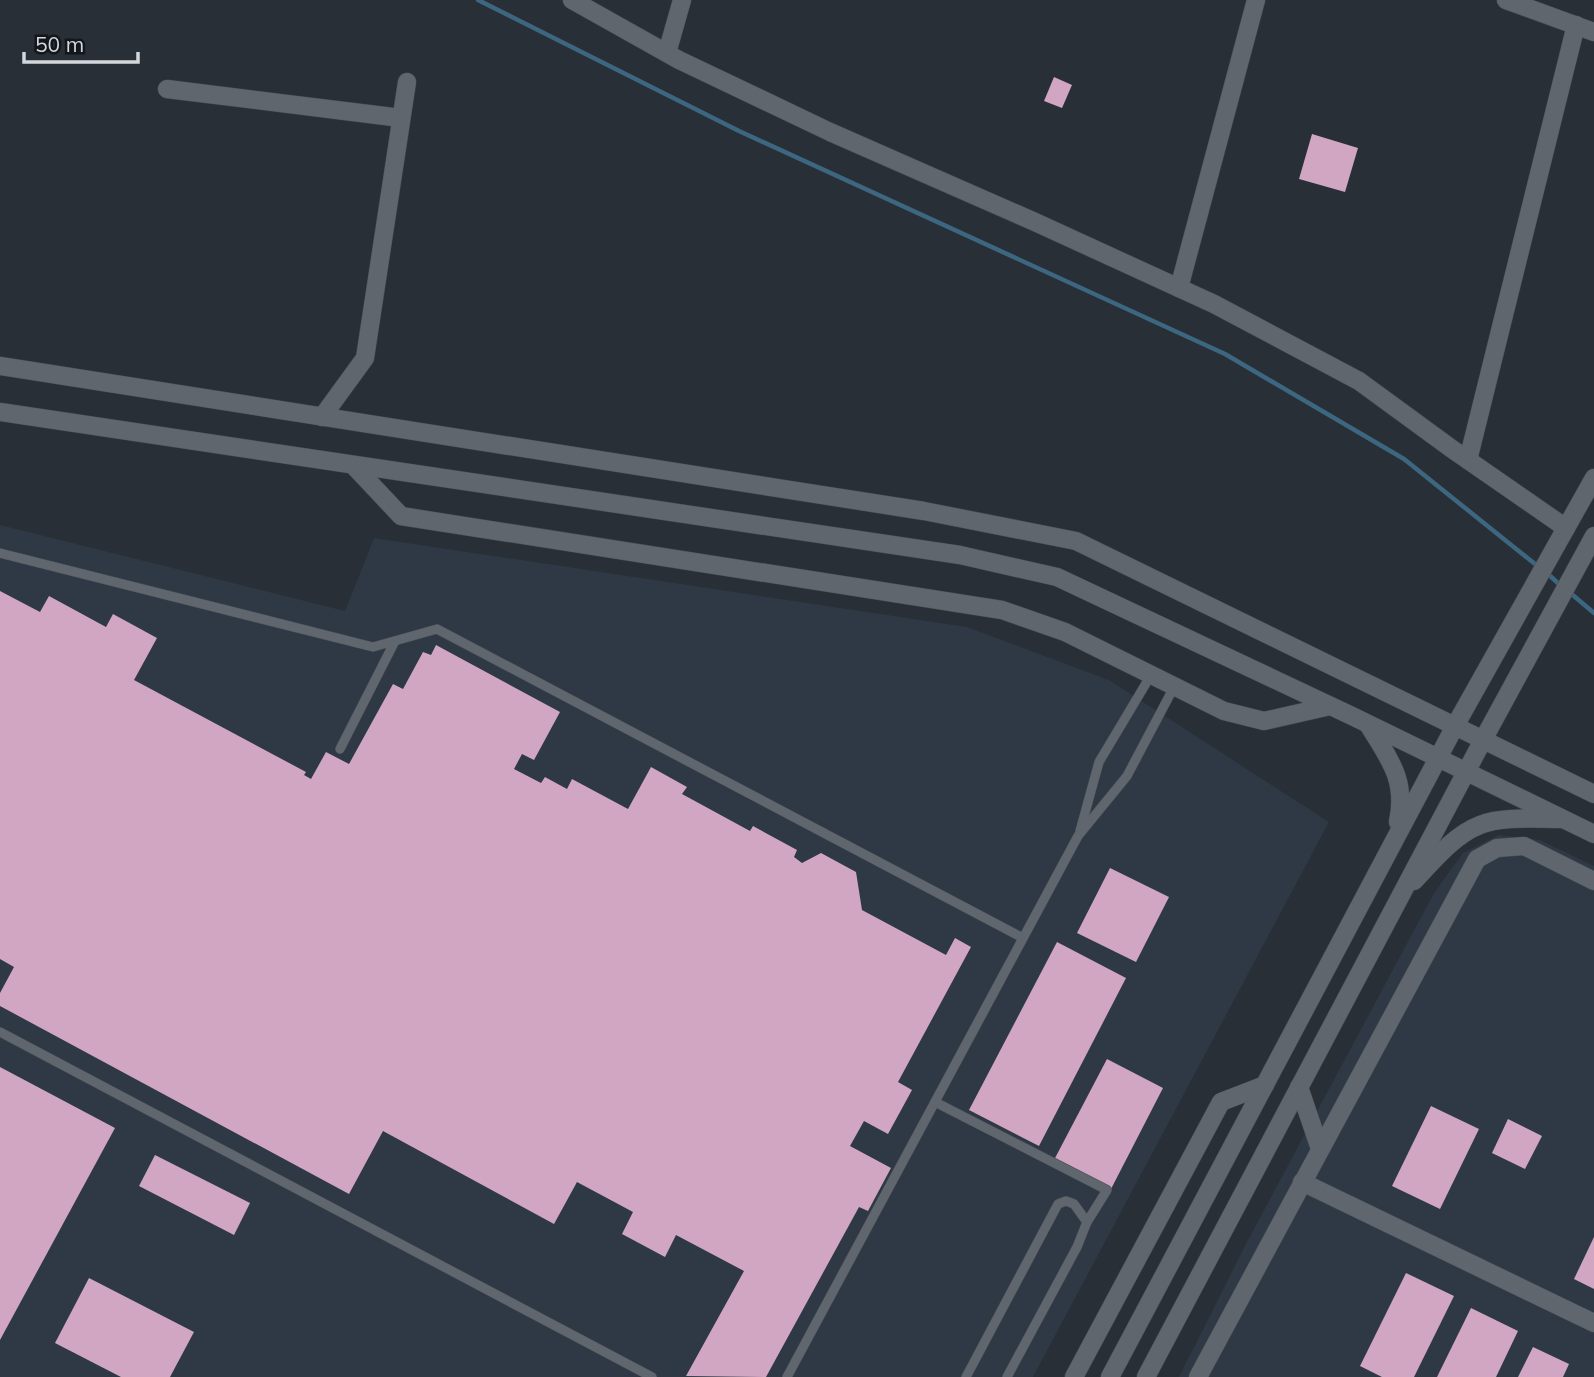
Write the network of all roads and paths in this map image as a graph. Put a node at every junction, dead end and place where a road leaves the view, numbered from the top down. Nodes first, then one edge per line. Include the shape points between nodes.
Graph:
1 (572, 0) edge
2 (682, 0) edge
3 (1256, 0) edge
4 (1506, 0) edge
5 (1533, 5) edge
6 (1576, 25) junction
7 (1594, 32) edge
8 (667, 53) junction
9 (407, 82) dead end
10 (167, 89) dead end
11 (401, 118) junction
12 (1180, 288) junction
13 (0, 366) edge
14 (0, 412) edge
15 (322, 417) junction
16 (1468, 460) junction
17 (353, 465) junction
18 (1594, 478) edge
19 (1566, 528) junction
20 (1593, 542) edge
21 (0, 553) edge
22 (395, 640) junction
23 (1151, 675) junction
24 (1174, 687) junction
25 (1330, 706) junction
26 (1368, 724) junction
27 (1455, 726) junction
28 (1483, 740) junction
29 (340, 749) dead end
30 (1438, 758) junction
31 (1466, 772) junction
32 (1594, 794) edge
33 (1564, 819) junction
34 (1594, 834) edge
35 (1078, 836) junction
36 (1393, 842) junction
37 (1594, 881) edge
38 (1401, 894) junction
39 (1023, 938) junction
40 (0, 1032) edge
41 (1265, 1085) junction
42 (1299, 1087) junction
43 (935, 1102) junction
44 (1320, 1149) junction
45 (1302, 1182) junction
46 (1087, 1222) junction
47 (1594, 1323) edge
48 (652, 1377) edge
49 (787, 1377) edge
50 (966, 1377) edge
51 (1007, 1377) edge
52 (1074, 1377) edge
53 (1110, 1377) edge
54 (1146, 1377) edge
55 (1198, 1377) edge

1 - 8 street
2 - 8 street
3 - 12 street
4 - 5 street
5 - 6 street
6 - 7 street
6 - 16 street
8 - 12 street via 830,132
9 - 11 street
10 - 11 street
11 - 15 street via 365,358
12 - 16 street via 1359,381
13 - 15 street
14 - 17 street
15 - 27 street via 924,511 1076,541
16 - 19 street
17 - 23 street via 401,516 1002,610 1065,632
17 - 25 street via 960,555 1057,577
18 - 19 street
19 - 27 street
20 - 28 street
21 - 22 lane via 373,647
22 - 29 lane
22 - 39 lane via 438,629
23 - 24 street
23 - 35 lane via 1099,762
24 - 25 street via 1224,711 1264,720
24 - 35 lane via 1126,776
25 - 26 street
26 - 30 street
26 - 36 street via 1398,775 1402,802
27 - 28 street
27 - 30 street
28 - 31 street
28 - 32 street
30 - 31 street
30 - 36 street
31 - 33 street
31 - 38 street
33 - 34 street
33 - 38 street via 1480,825 1451,844
35 - 39 lane
36 - 41 street
37 - 44 street via 1524,846 1497,848 1477,859
38 - 42 street
39 - 43 lane
40 - 48 lane
41 - 52 street via 1221,1102
41 - 53 street
42 - 44 street
42 - 54 street
43 - 46 lane via 1107,1190
43 - 49 lane
44 - 45 street
45 - 47 street
45 - 55 street
46 - 50 lane via 1074,1205 1066,1201 1058,1205
46 - 51 lane

